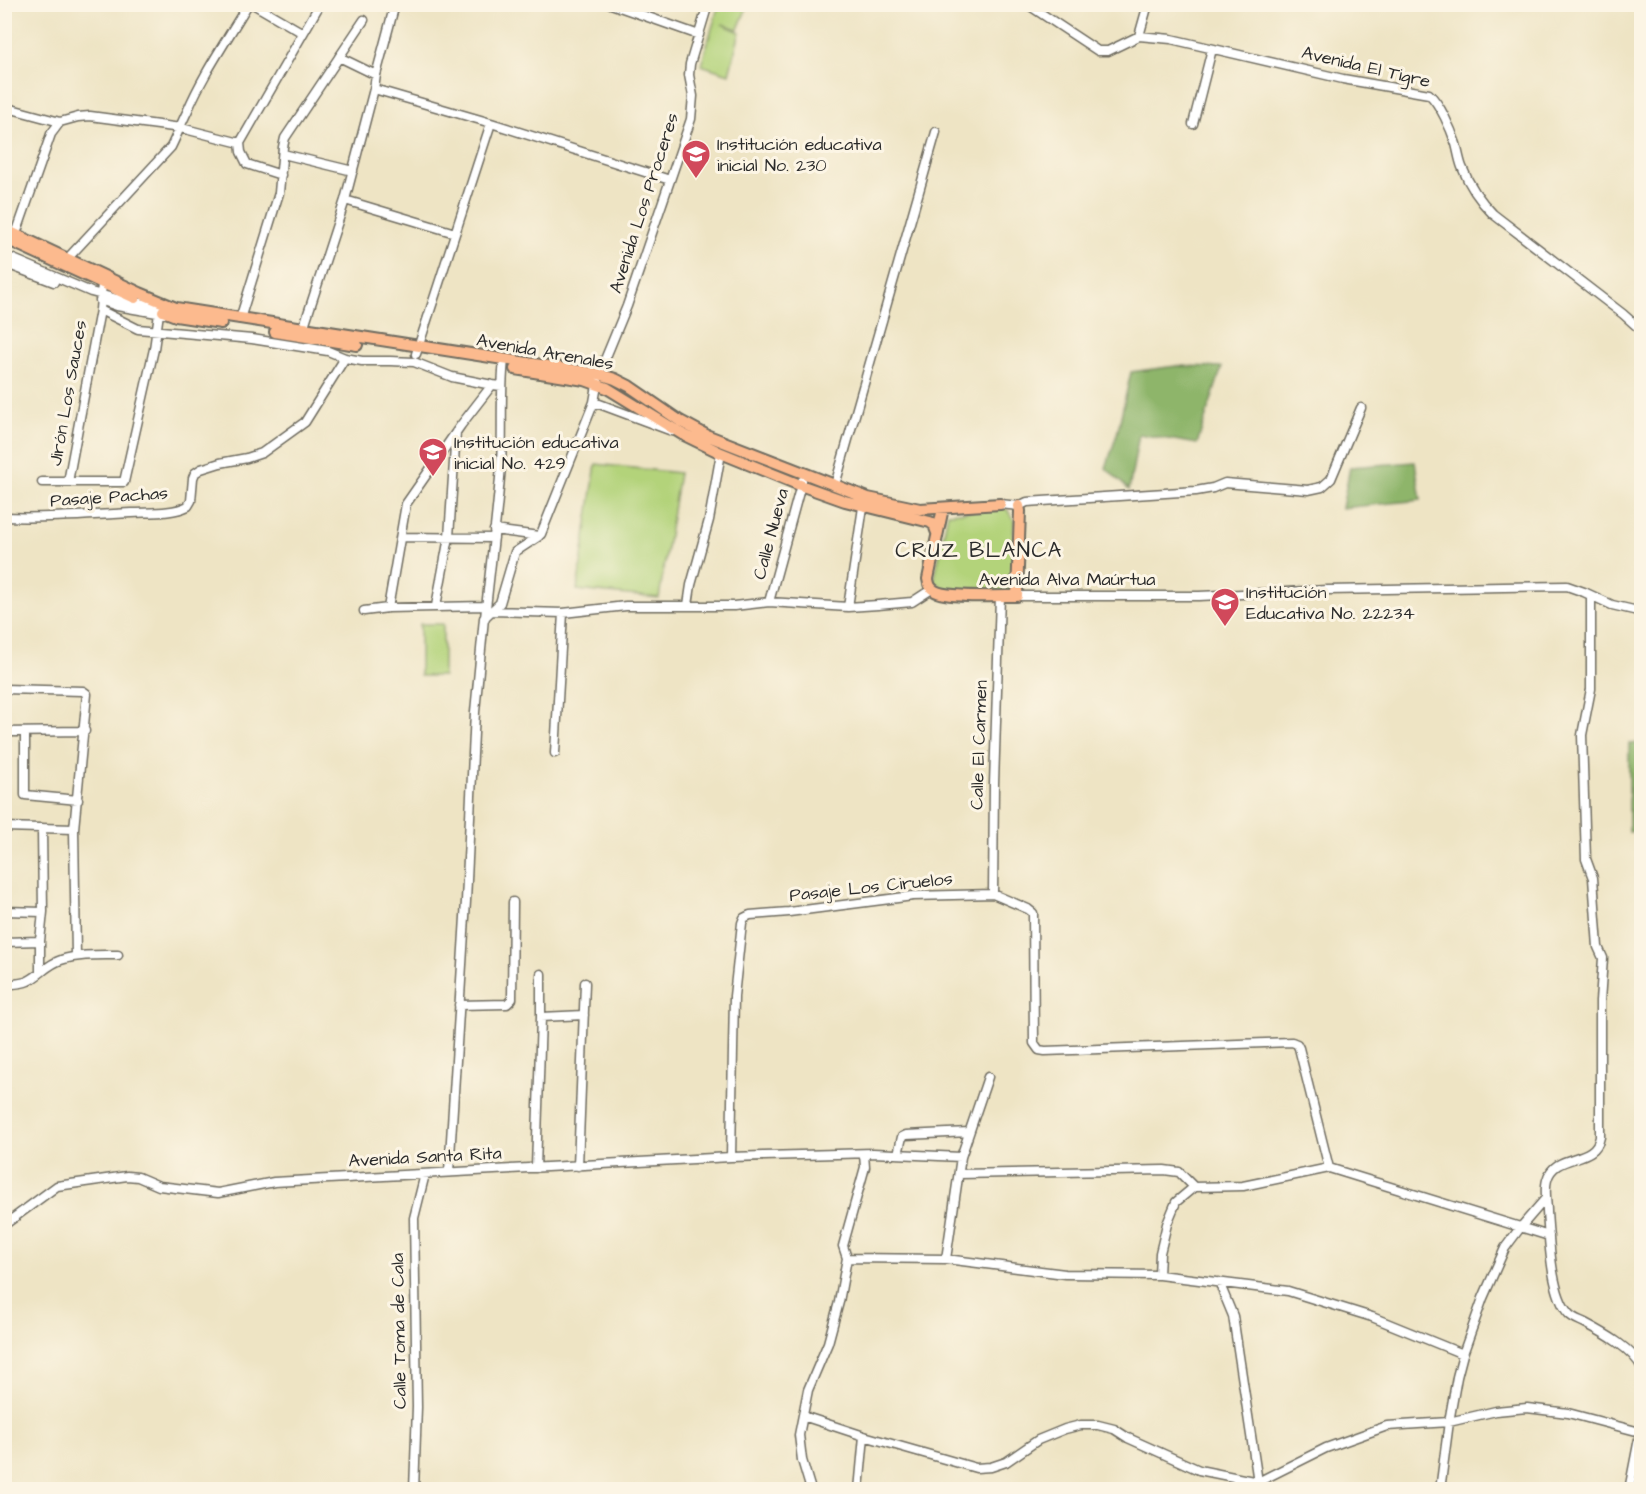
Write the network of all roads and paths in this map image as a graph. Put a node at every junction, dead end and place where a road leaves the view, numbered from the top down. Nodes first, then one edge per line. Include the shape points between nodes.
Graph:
1 (248, 4) edge
2 (253, 4) edge
3 (320, 4) edge
4 (395, 4) edge
5 (611, 4) edge
6 (708, 4) edge
7 (1027, 4) edge
8 (1148, 4) edge
9 (364, 20) dead end
10 (303, 33) junction
11 (699, 35) junction
12 (1139, 36) junction
13 (1212, 49) junction
14 (339, 57) junction
15 (376, 75) junction
16 (375, 89) junction
17 (4, 107) edge
18 (60, 122) junction
19 (491, 123) junction
20 (1193, 124) dead end
21 (181, 128) junction
22 (936, 132) dead end
23 (240, 143) junction
24 (283, 154) junction
25 (353, 171) junction
26 (281, 175) junction
27 (670, 180) junction
28 (345, 200) junction
29 (4, 229) edge
30 (455, 233) junction
31 (16, 234) junction
32 (4, 238) edge
33 (4, 255) edge
34 (68, 258) junction
35 (4, 263) edge
36 (101, 288) junction
37 (157, 308) junction
38 (100, 310) junction
39 (176, 312) junction
40 (240, 319) junction
41 (303, 329) junction
42 (157, 331) junction
43 (1641, 331) edge
44 (418, 350) junction
45 (345, 358) junction
46 (503, 364) junction
47 (598, 379) junction
48 (492, 385) junction
49 (502, 386) junction
50 (594, 402) junction
51 (1360, 408) dead end
52 (456, 432) junction
53 (682, 434) junction
54 (721, 453) junction
55 (805, 474) junction
56 (42, 482) dead end
57 (68, 482) junction
58 (800, 485) junction
59 (835, 485) junction
60 (1000, 504) joint
61 (1018, 506) junction
62 (863, 507) junction
63 (943, 508) junction
64 (4, 517) edge
65 (937, 533) junction
66 (494, 534) junction
67 (539, 536) junction
68 (401, 537) junction
69 (449, 537) junction
70 (932, 589) junction
71 (1000, 596) junction
72 (1017, 596) junction
73 (1591, 596) junction
74 (769, 602) junction
75 (688, 605) junction
76 (436, 606) junction
77 (848, 607) junction
78 (388, 608) junction
79 (489, 608) junction
80 (364, 611) dead end
81 (563, 612) junction
82 (1641, 612) edge
83 (4, 689) edge
84 (85, 731) junction
85 (4, 732) edge
86 (25, 732) junction
87 (555, 753) dead end
88 (78, 800) junction
89 (4, 827) edge
90 (42, 828) junction
91 (74, 829) junction
92 (993, 894) junction
93 (513, 902) dead end
94 (4, 911) edge
95 (43, 912) junction
96 (40, 941) junction
97 (4, 942) edge
98 (118, 955) dead end
99 (76, 956) junction
100 (40, 972) junction
101 (541, 974) dead end
102 (585, 983) dead end
103 (4, 986) edge
104 (459, 1005) junction
105 (584, 1015) junction
106 (541, 1017) junction
107 (988, 1077) dead end
108 (969, 1132) junction
109 (864, 1154) junction
110 (898, 1154) junction
111 (961, 1157) junction
112 (731, 1158) junction
113 (578, 1166) junction
114 (536, 1168) junction
115 (1329, 1168) junction
116 (449, 1172) junction
117 (425, 1174) junction
118 (959, 1174) junction
119 (1194, 1187) junction
120 (1546, 1198) junction
121 (4, 1225) edge
122 (1520, 1228) junction
123 (1549, 1236) junction
124 (847, 1258) junction
125 (946, 1259) junction
126 (1159, 1275) junction
127 (1219, 1282) junction
128 (1463, 1354) junction
129 (1641, 1368) edge
130 (803, 1416) junction
131 (1449, 1422) junction
132 (1641, 1427) edge
133 (864, 1436) junction
134 (1638, 1463) edge
135 (1258, 1486) edge
136 (414, 1490) edge
137 (811, 1490) edge
138 (859, 1490) edge
139 (1440, 1490) edge
140 (1629, 1490) edge

1 - 21 street via 208,71
2 - 10 street
3 - 10 street
4 - 15 street
5 - 11 street
6 - 11 street, Avenida Los Proceres
7 - 12 street via 1098,51 1108,51
8 - 12 street
9 - 14 street
10 - 23 street
11 - 27 street, Avenida Los Proceres via 690,64 691,119
12 - 13 street, Avenida El Tigre
13 - 20 street
13 - 43 street, Avenida El Tigre via 1429,94 1436,100 1455,141 1460,164 1480,201
14 - 15 street
14 - 24 street via 285,138
15 - 16 street
16 - 19 street
16 - 25 street
17 - 18 street
18 - 21 street via 90,116
18 - 31 street via 51,134
19 - 27 street
19 - 30 street
21 - 23 street
21 - 34 street via 171,147
22 - 59 street
23 - 26 street via 247,164
24 - 25 street
24 - 26 street
25 - 28 street
26 - 40 street via 279,193
27 - 47 street, Avenida Los Proceres
28 - 30 street
28 - 41 street
29 - 31 main road
30 - 44 street
31 - 34 main road
32 - 36 main road
33 - 36 street
34 - 36 main road
35 - 36 street, Avenida Arenales
36 - 37 main road
36 - 37 street, Avenida Arenales via 117,306
36 - 38 street, Jirón Los Sauces
36 - 39 main road, Avenida Arenales via 140,293
37 - 39 main road
37 - 42 street
38 - 42 street via 138,329
38 - 57 street, Jirón Los Sauces
39 - 40 main road, Avenida Arenales
39 - 44 main road
40 - 41 main road, Avenida Arenales
41 - 44 main road, Avenida Arenales
42 - 45 street via 252,339 328,351
42 - 57 street via 124,482
44 - 46 main road, Avenida Arenales
45 - 48 street via 414,363 452,377
45 - 64 street, Pasaje Pachas via 305,422 262,453 195,473 188,507
46 - 47 main road, Avenida Arenales
46 - 49 street
47 - 50 street, Avenida Los Proceres
47 - 53 main road
47 - 55 main road, Avenida Arenales via 615,379 706,435
48 - 49 street
48 - 52 street
49 - 66 street via 501,468
50 - 53 street
50 - 67 street, Avenida Los Proceres
51 - 61 street via 1331,479 1322,487 1308,490 1224,483 1196,491 1027,502
52 - 68 street via 406,504
52 - 69 street
53 - 54 main road
54 - 58 main road
54 - 75 street
55 - 58 street, Calle Nueva
55 - 59 main road, Avenida Arenales
56 - 57 street
58 - 62 main road
58 - 74 street, Calle Nueva
59 - 63 main road, Avenida Arenales via 868,498 920,509
60 - 61 street
60 - 63 main road, Avenida Arenales
61 - 72 main road
62 - 65 main road via 930,522
62 - 77 street
63 - 65 main road
65 - 70 main road via 928,579
66 - 67 street
66 - 69 street
66 - 79 street
67 - 79 street via 515,552 500,603
68 - 69 street
68 - 78 street
69 - 76 street
70 - 71 main road, Avenida Alva Maúrtua via 945,595
70 - 77 street via 908,603
71 - 72 main road, Avenida Alva Maúrtua
71 - 92 street, Calle El Carmen
72 - 73 street, Avenida Alva Maúrtua via 1199,596 1567,586
73 - 82 street, Avenida Alva Maúrtua
73 - 120 street via 1591,690 1582,735 1586,859 1593,878 1598,947 1603,958 1600,1137 1592,1151 1558,1164 1551,1171
74 - 75 street
74 - 77 street
75 - 81 street
76 - 78 street
76 - 79 street
78 - 80 street
79 - 81 street
79 - 104 street via 484,618 475,712
81 - 87 street
83 - 84 street via 83,691 88,697
84 - 86 street
84 - 88 street
85 - 86 street
86 - 88 street via 25,795
88 - 91 street
89 - 90 street
90 - 91 street
90 - 95 street
91 - 99 street
92 - 112 street, Pasaje Los Ciruelos via 913,896 746,916 734,996
92 - 115 street, Pasaje Los Ciruelos via 1032,913 1034,1043 1039,1050 1297,1044
93 - 104 street via 512,999 507,1004
94 - 95 street
95 - 96 street
96 - 97 street
96 - 100 street
98 - 99 street
99 - 100 street
100 - 103 street via 30,980
101 - 106 street
102 - 105 street
104 - 116 street
105 - 106 street
105 - 113 street
106 - 114 street
107 - 108 street
108 - 110 street via 906,1134
108 - 111 street
109 - 110 street, Avenida Santa Rita
109 - 112 street, Avenida Santa Rita
109 - 124 street via 865,1167 843,1246
110 - 111 street, Avenida Santa Rita
111 - 118 street
112 - 113 street, Avenida Santa Rita
113 - 114 street, Avenida Santa Rita
114 - 116 street, Avenida Santa Rita
115 - 119 street via 1243,1186
115 - 122 street
116 - 117 street, Avenida Santa Rita
117 - 121 street, Avenida Santa Rita via 274,1182 221,1193 159,1186 127,1176 57,1186
117 - 136 street, Calle Toma de Cala via 414,1218
118 - 119 street via 1164,1170 1179,1172
118 - 125 street
119 - 126 street via 1176,1202 1167,1224
120 - 122 street
120 - 123 street
122 - 123 street
122 - 128 street via 1505,1248
123 - 129 street via 1552,1267 1563,1305 1576,1320 1630,1351
124 - 125 street
124 - 130 street via 828,1343 808,1390
125 - 126 street via 1065,1274
126 - 127 street
127 - 128 street via 1288,1291 1372,1317
127 - 135 street via 1233,1316
128 - 131 street
130 - 133 street
130 - 137 street via 800,1450
131 - 132 street via 1527,1408
131 - 135 street via 1387,1426 1326,1448
131 - 139 street
132 - 134 street
133 - 135 street via 976,1468 1006,1462 1038,1440 1065,1429 1098,1425 1199,1470
133 - 138 street
134 - 140 street

